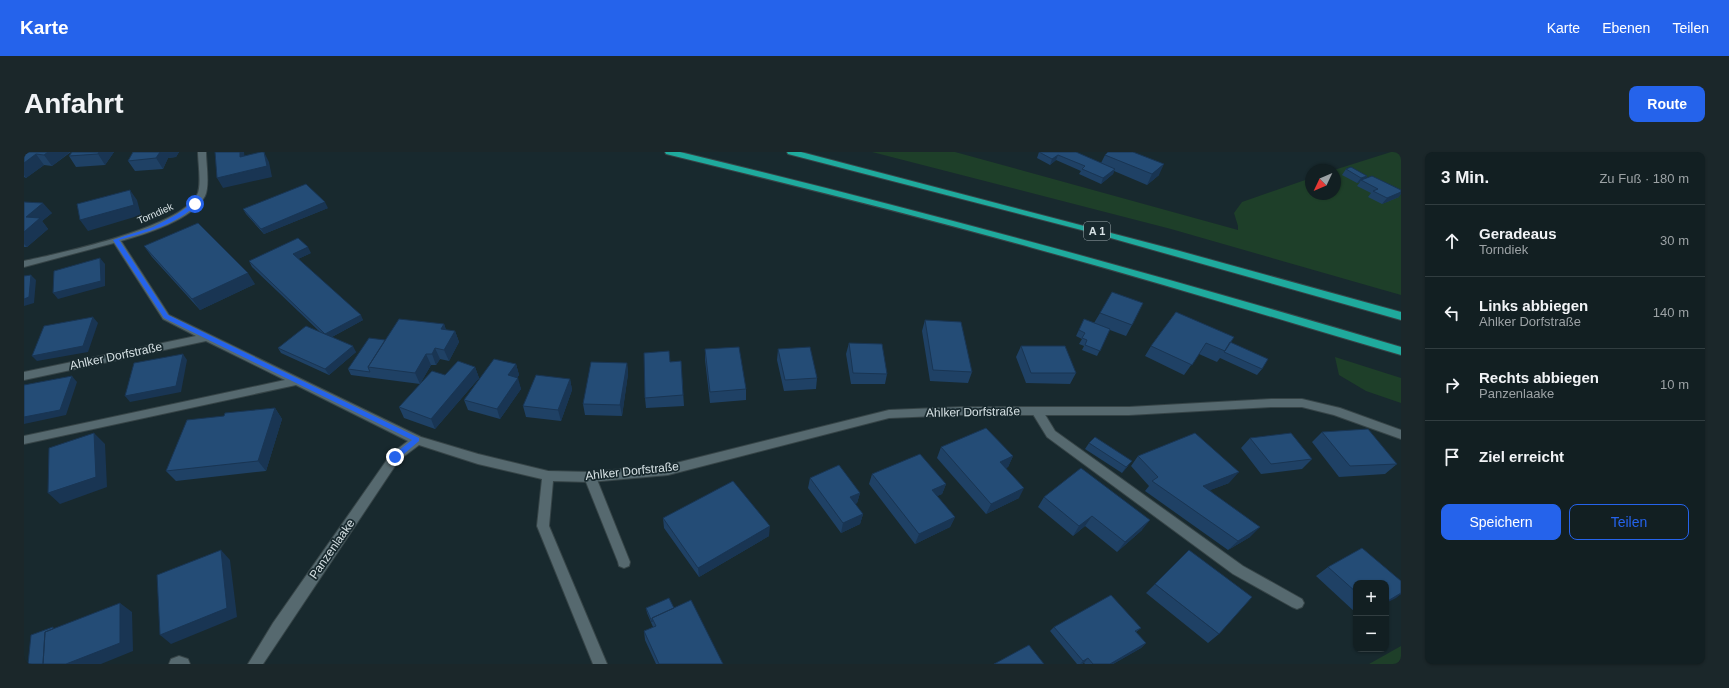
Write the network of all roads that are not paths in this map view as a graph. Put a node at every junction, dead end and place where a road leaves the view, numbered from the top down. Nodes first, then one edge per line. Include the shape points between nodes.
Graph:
1 (202, 152) edge
2 (669, 152) edge
3 (791, 152) edge
4 (116, 240) junction
5 (24, 264) edge
6 (1401, 316) edge
7 (207, 337) junction
8 (1401, 351) edge
9 (24, 376) edge
10 (298, 381) junction
11 (1037, 412) junction
12 (1401, 435) edge
13 (24, 440) edge
14 (417, 440) junction
15 (548, 476) junction
16 (590, 477) junction
17 (624, 562) dead end
18 (1297, 603) dead end
19 (176, 664) edge
20 (183, 664) edge
21 (255, 664) edge
22 (600, 664) edge

1 - 4 street, Torndiek via 201,194 195,204 155,228
2 - 8 highway via 1054,250
3 - 6 highway, A 1 via 1072,224
4 - 5 street, Torndiek
4 - 7 street, Ahlker Dorfstraße via 166,317
7 - 9 street, Ahlker Dorfstraße
7 - 10 street, Ahlker Dorfstraße
10 - 13 street
10 - 14 street, Ahlker Dorfstraße
11 - 12 street, Ahlker Dorfstraße via 1302,404 1336,411
11 - 16 street, Ahlker Dorfstraße via 889,414 668,470
11 - 18 street via 1051,434 1192,538 1238,570
14 - 15 street, Ahlker Dorfstraße via 478,459
14 - 21 street, Panzenlaake via 395,457
15 - 16 street, Ahlker Dorfstraße
15 - 22 street via 543,526
16 - 17 street
19 - 20 street

